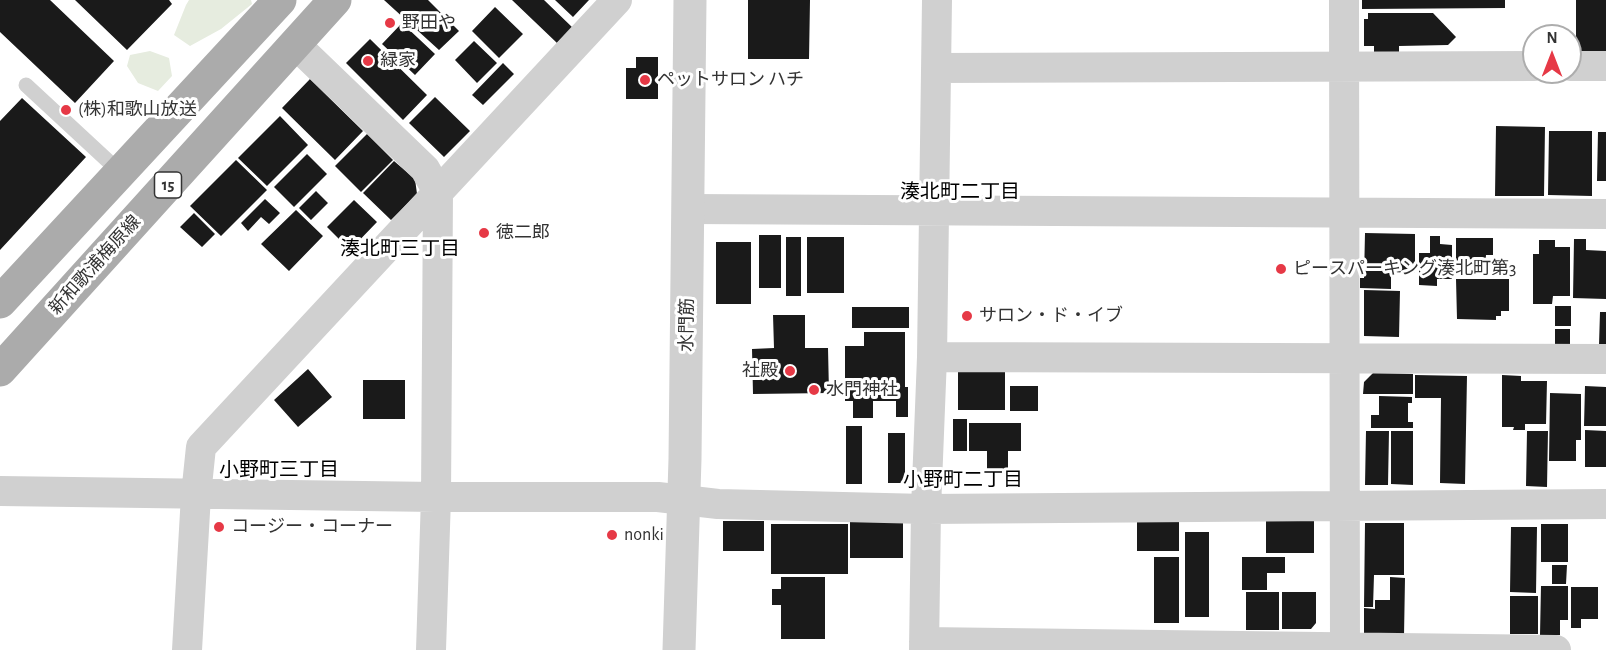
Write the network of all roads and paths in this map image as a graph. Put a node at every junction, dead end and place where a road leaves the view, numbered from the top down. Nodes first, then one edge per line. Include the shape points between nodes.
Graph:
1 (280, 0) edge
2 (335, 0) edge
3 (617, 0) edge
4 (690, 0) edge
5 (937, 0) edge
6 (1344, 0) edge
7 (295, 44) junction
8 (1522, 66) edge
9 (1582, 66) edge
10 (1606, 66) edge
11 (1344, 67) junction
12 (936, 68) junction
13 (26, 85) dead end
14 (121, 173) junction
15 (438, 192) junction
16 (689, 209) junction
17 (934, 212) junction
18 (1343, 212) junction
19 (1606, 214) edge
20 (0, 302) edge
21 (932, 357) junction
22 (1345, 358) junction
23 (1606, 359) edge
24 (0, 370) edge
25 (0, 491) edge
26 (196, 495) junction
27 (436, 498) junction
28 (684, 500) junction
29 (1606, 504) edge
30 (1345, 505) junction
31 (926, 509) junction
32 (924, 646) edge
33 (1345, 648) edge
34 (187, 650) edge
35 (431, 650) edge
36 (679, 650) edge
37 (1556, 650) edge

1 - 14 main road, 15
2 - 7 main road, 新和歌浦梅原線 / 15
3 - 15 street
4 - 16 street, 水門筋
5 - 12 street
6 - 11 street
7 - 15 street via 425,169
7 - 24 main road, 新和歌浦梅原線 / 15
8 - 11 street
9 - 10 street
11 - 12 street
11 - 18 street
12 - 17 street
13 - 14 lane
14 - 20 main road, 15
15 - 26 street via 201,447
15 - 27 street
16 - 17 street
16 - 28 street, 水門筋
17 - 18 street
17 - 21 street
18 - 19 street
18 - 22 street
21 - 22 street
21 - 31 street
22 - 23 street
22 - 30 street
25 - 26 street
26 - 27 street
26 - 34 street
27 - 28 street
27 - 35 street
28 - 31 street
28 - 36 street, 水門筋
29 - 30 street
30 - 31 street
30 - 33 street
31 - 32 street
32 - 33 street
33 - 37 street

